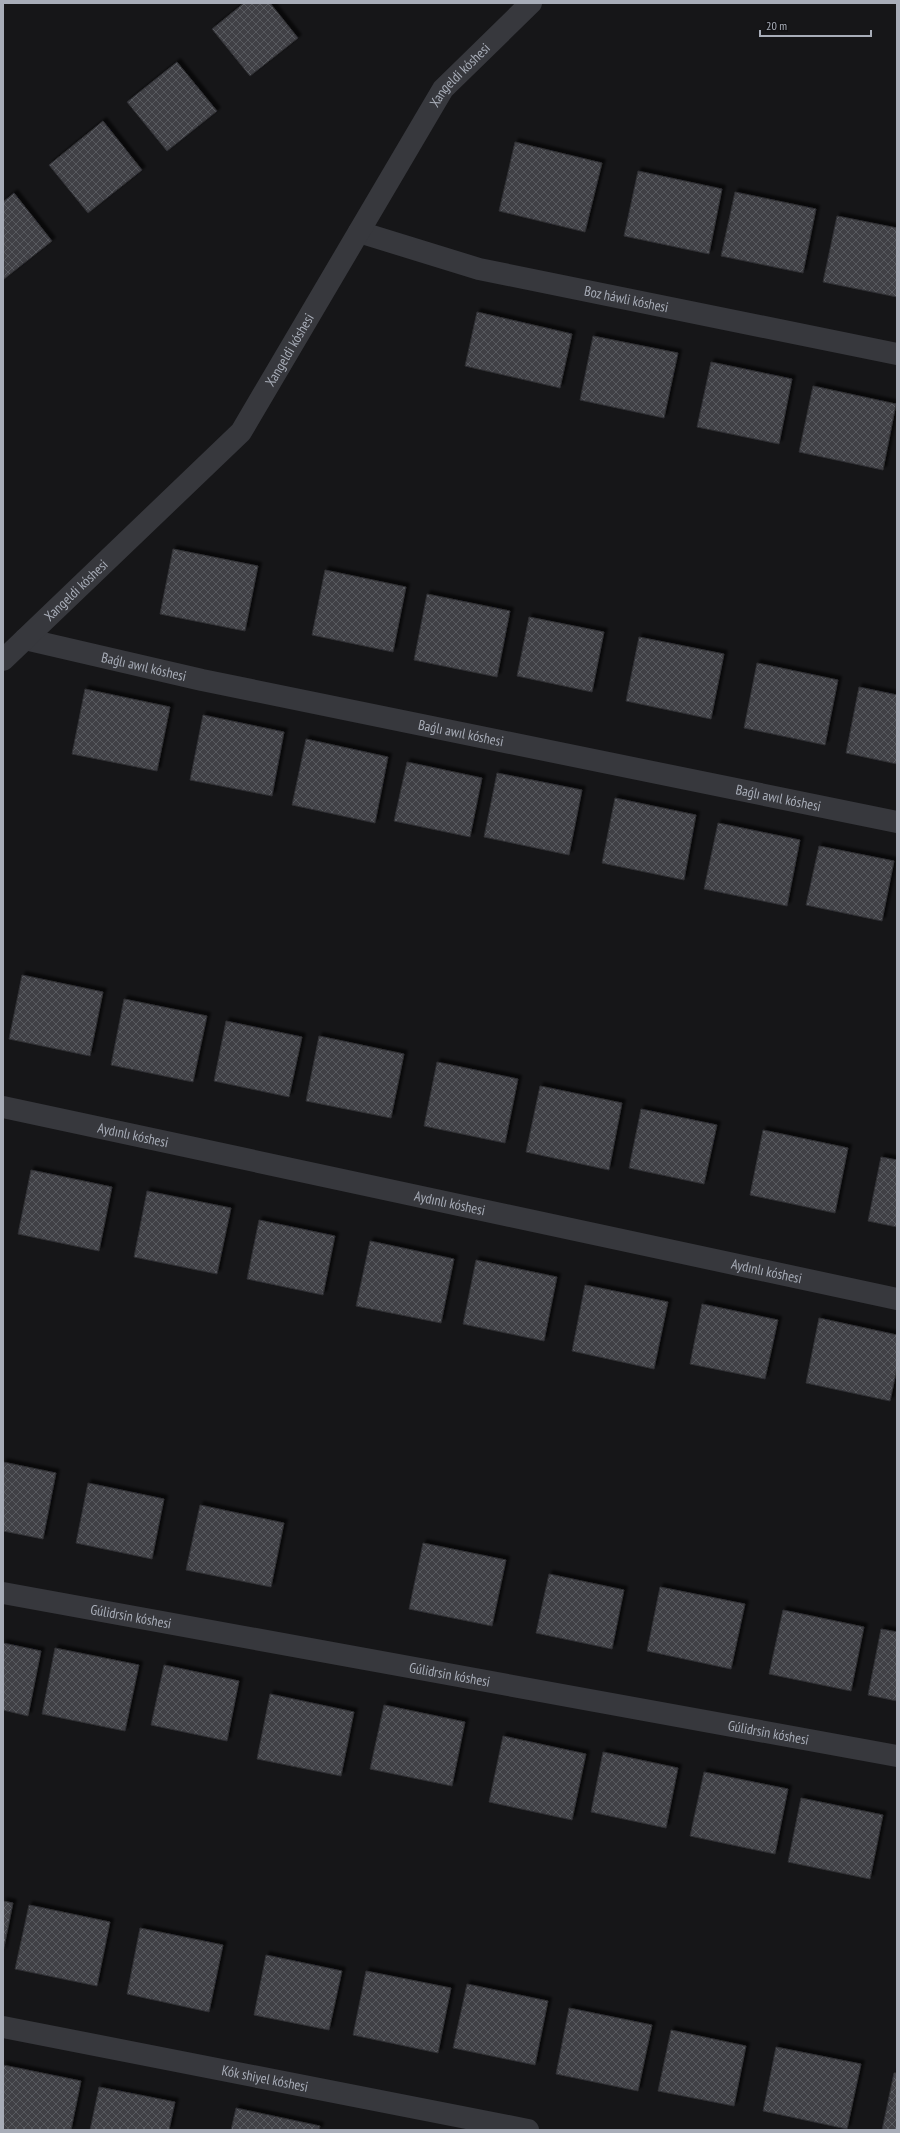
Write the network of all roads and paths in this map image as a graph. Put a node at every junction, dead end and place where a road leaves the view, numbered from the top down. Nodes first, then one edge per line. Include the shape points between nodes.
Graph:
1 (531, 3) edge
2 (359, 232) junction
3 (897, 354) edge
4 (25, 639) junction
5 (3, 660) edge
6 (897, 822) edge
7 (3, 1107) edge
8 (897, 1299) edge
9 (3, 1593) edge
10 (897, 1756) edge
11 (3, 2027) edge
12 (528, 2130) edge

1 - 2 street, Xangeldi kóshesi via 442,89
2 - 3 street, Boz háwli kóshesi via 479,269
2 - 4 street, Xangeldi kóshesi via 241,432
4 - 5 street, Xangeldi kóshesi
4 - 6 street, Baǵlı awıl kóshesi via 202,680
7 - 8 street, Aydınlı kóshesi
9 - 10 street, Gúlidrsin kóshesi
11 - 12 street, Kók shiyel kóshesi

